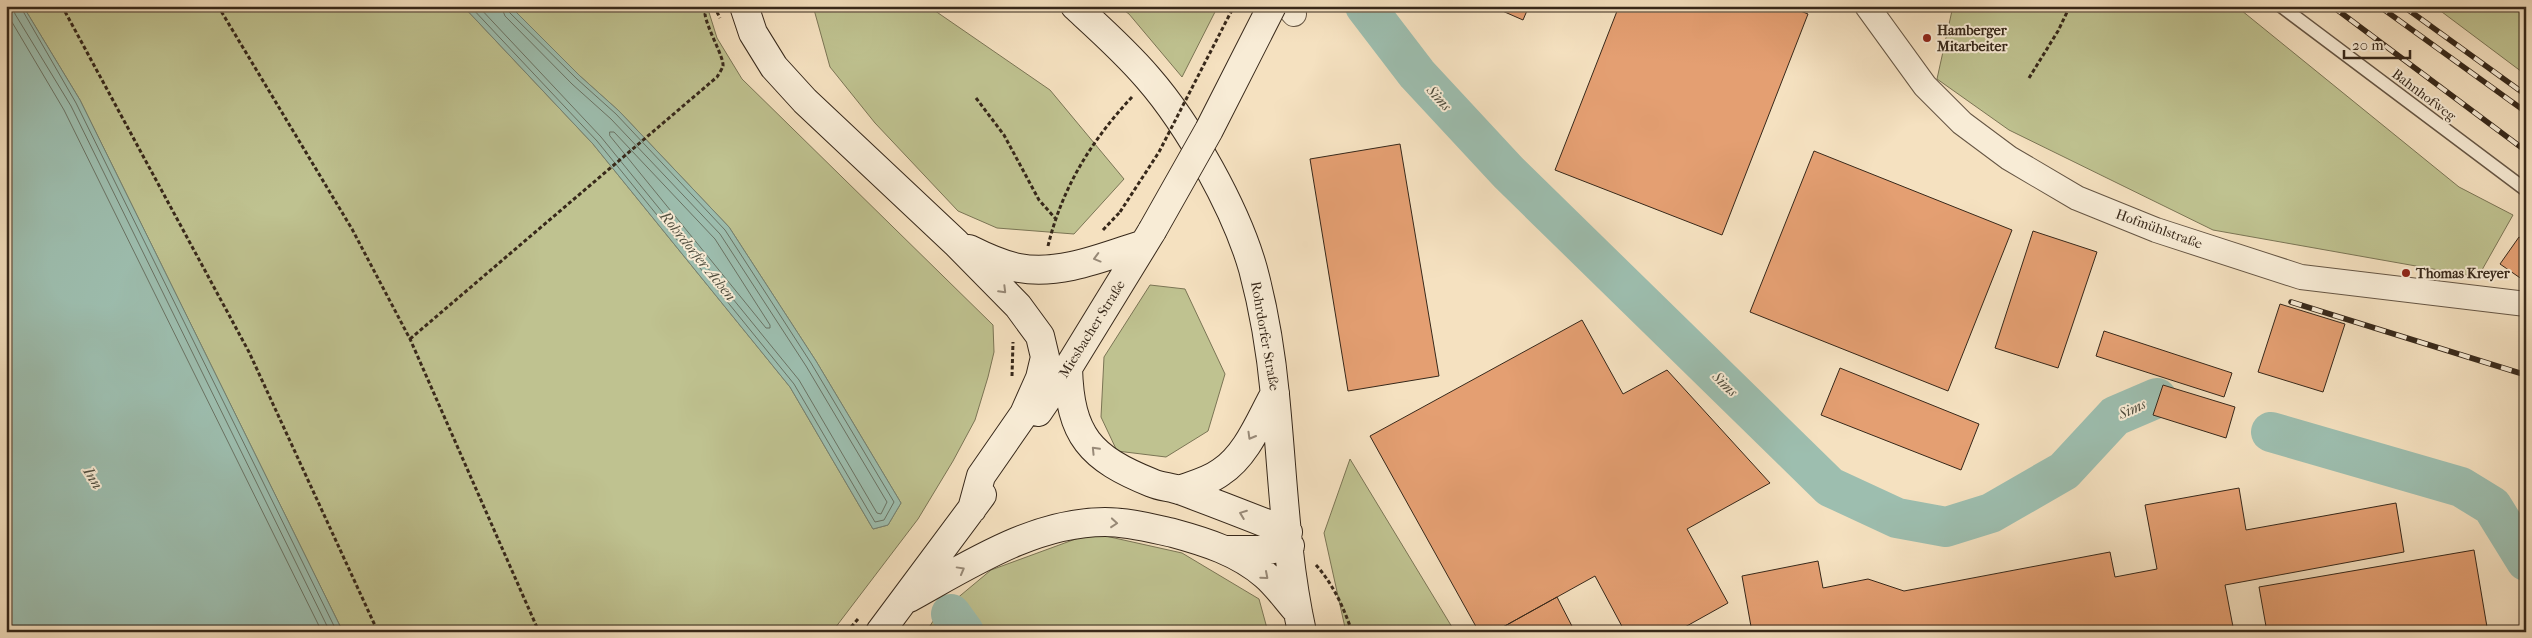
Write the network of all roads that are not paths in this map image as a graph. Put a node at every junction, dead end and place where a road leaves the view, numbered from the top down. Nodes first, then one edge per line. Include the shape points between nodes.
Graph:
1 (744, 6) edge
2 (1075, 6) edge
3 (1867, 6) edge
4 (2281, 6) edge
5 (1284, 9) edge
6 (2526, 190) edge
7 (1148, 238) junction
8 (956, 243) junction
9 (2526, 304) edge
10 (1068, 368) junction
11 (1275, 394) junction
12 (1179, 490) junction
13 (972, 509) junction
14 (1289, 539) junction
15 (1228, 550) junction
16 (903, 602) junction
17 (1300, 622) edge
18 (870, 624) edge

1 - 8 main road via 753,33 774,67 805,101
2 - 11 main road, Rohrdorfer Straße via 1148,78 1180,121 1210,170 1249,258 1264,312
3 - 9 street, Hofmühlstraße via 1925,86 1962,123 2009,158 2077,198 2156,230 2301,277
4 - 6 lane, Bahnhofweg
5 - 7 main road, Miesbacher Straße, bridge via 1209,130
7 -> 8 main road via 1062,267 1037,269 1000,263
7 - 10 main road, Miesbacher Straße
8 -> 13 main road via 1034,324 1045,357 1040,378 1024,414 980,476
12 -> 10 main road via 1154,484 1098,455 1072,415
10 - 13 main road, Miesbacher Straße
11 -> 12 main road via 1238,458 1215,476
11 - 14 main road, Rohrdorfer Straße
14 -> 12 main road
13 - 16 main road, Miesbacher Straße
14 - 15 main road via 1268,550
14 - 17 main road, Rohrdorfer Straße
16 -> 15 main road via 992,553 1033,535 1070,525 1105,522 1139,525
15 -> 17 main road via 1266,575
16 - 18 main road, Miesbacher Straße

